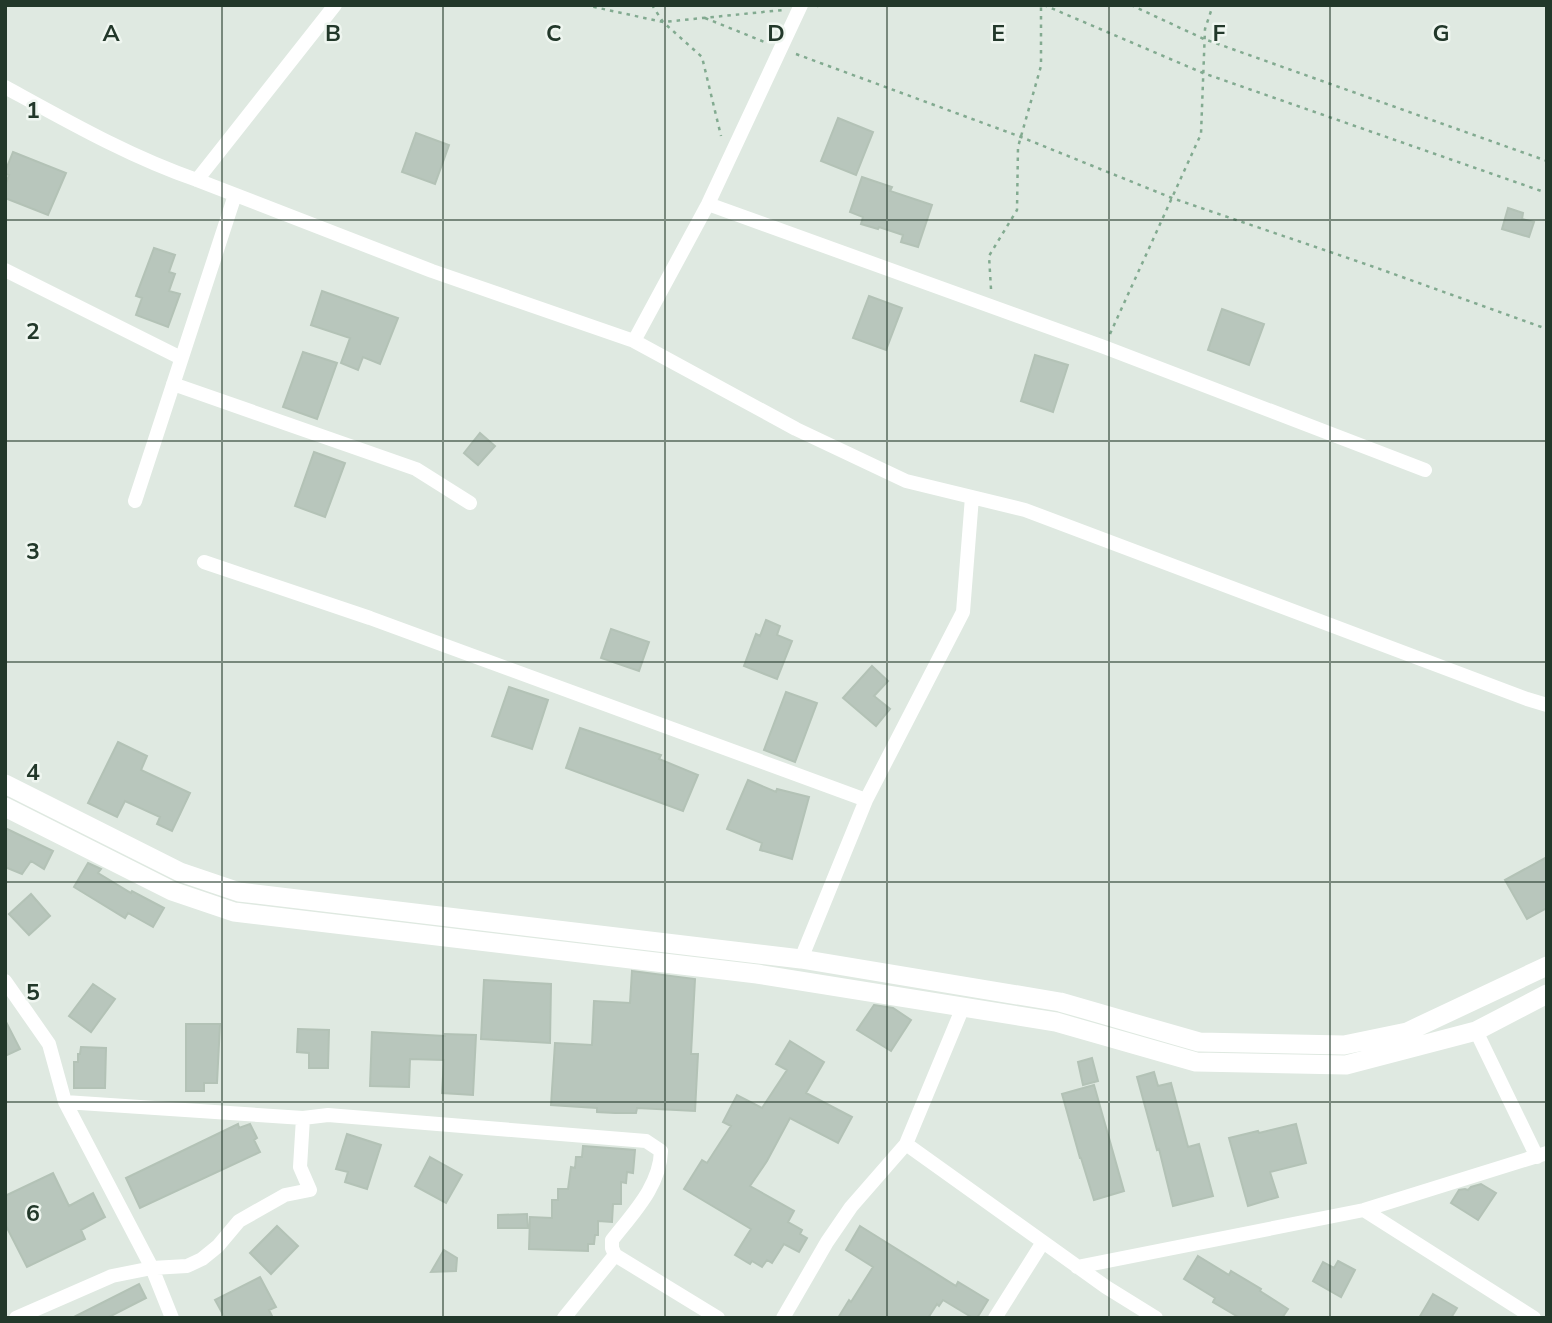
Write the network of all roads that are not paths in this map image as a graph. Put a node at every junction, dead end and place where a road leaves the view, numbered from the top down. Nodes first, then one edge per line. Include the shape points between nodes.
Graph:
1 (335, 5) edge
2 (800, 7) edge
3 (5, 87) edge
4 (197, 180) junction
5 (235, 195) junction
6 (708, 204) junction
7 (5, 270) edge
8 (634, 341) junction
9 (181, 358) junction
10 (173, 384) junction
11 (1425, 470) dead end
12 (972, 497) junction
13 (135, 501) dead end
14 (470, 503) dead end
15 (204, 562) dead end
16 (1547, 705) edge
17 (5, 783) edge
18 (866, 800) junction
19 (5, 807) edge
20 (801, 959) junction
21 (1547, 966) edge
22 (5, 981) edge
23 (1547, 994) edge
24 (963, 1007) junction
25 (1476, 1031) junction
26 (65, 1102) junction
27 (303, 1118) junction
28 (906, 1144) junction
29 (1542, 1155) edge
30 (1364, 1210) junction
31 (1043, 1242) junction
32 (615, 1255) junction
33 (1077, 1267) junction
34 (152, 1268) junction
35 (16, 1318) edge
36 (172, 1318) edge
37 (564, 1318) edge
38 (718, 1318) edge
39 (783, 1318) edge
40 (995, 1318) edge
41 (1156, 1318) edge
42 (1534, 1318) edge

1 - 4 street
2 - 6 street
3 - 4 street via 162,168
4 - 5 street
5 - 8 street via 432,271
5 - 9 street
6 - 8 street
6 - 11 street via 1104,347
7 - 9 street
8 - 12 street via 796,429 906,481
9 - 10 street
10 - 13 street
10 - 14 street via 416,468
12 - 16 street via 1025,510
12 - 18 street via 963,612
15 - 18 street
17 - 20 street via 180,872 239,892
18 - 20 street
19 - 24 street via 172,891 234,912 757,974
20 - 21 street via 1060,1002 1199,1042 1344,1045 1406,1032
22 - 26 street via 49,1044
23 - 25 street
24 - 25 street via 1056,1023 1196,1062 1346,1065
24 - 28 street
25 - 29 street
26 - 27 street
26 - 34 street
27 - 32 street via 328,1115 646,1141 661,1151 660,1164 648,1193 612,1240
27 - 34 street via 300,1167 310,1190 285,1195 239,1221 202,1259 187,1266
28 - 31 street
28 - 39 street via 851,1207
29 - 30 street
30 - 33 street
30 - 42 street
31 - 33 street
31 - 40 street
32 - 37 street
32 - 38 street
33 - 41 street
34 - 35 street via 112,1276
34 - 36 street

